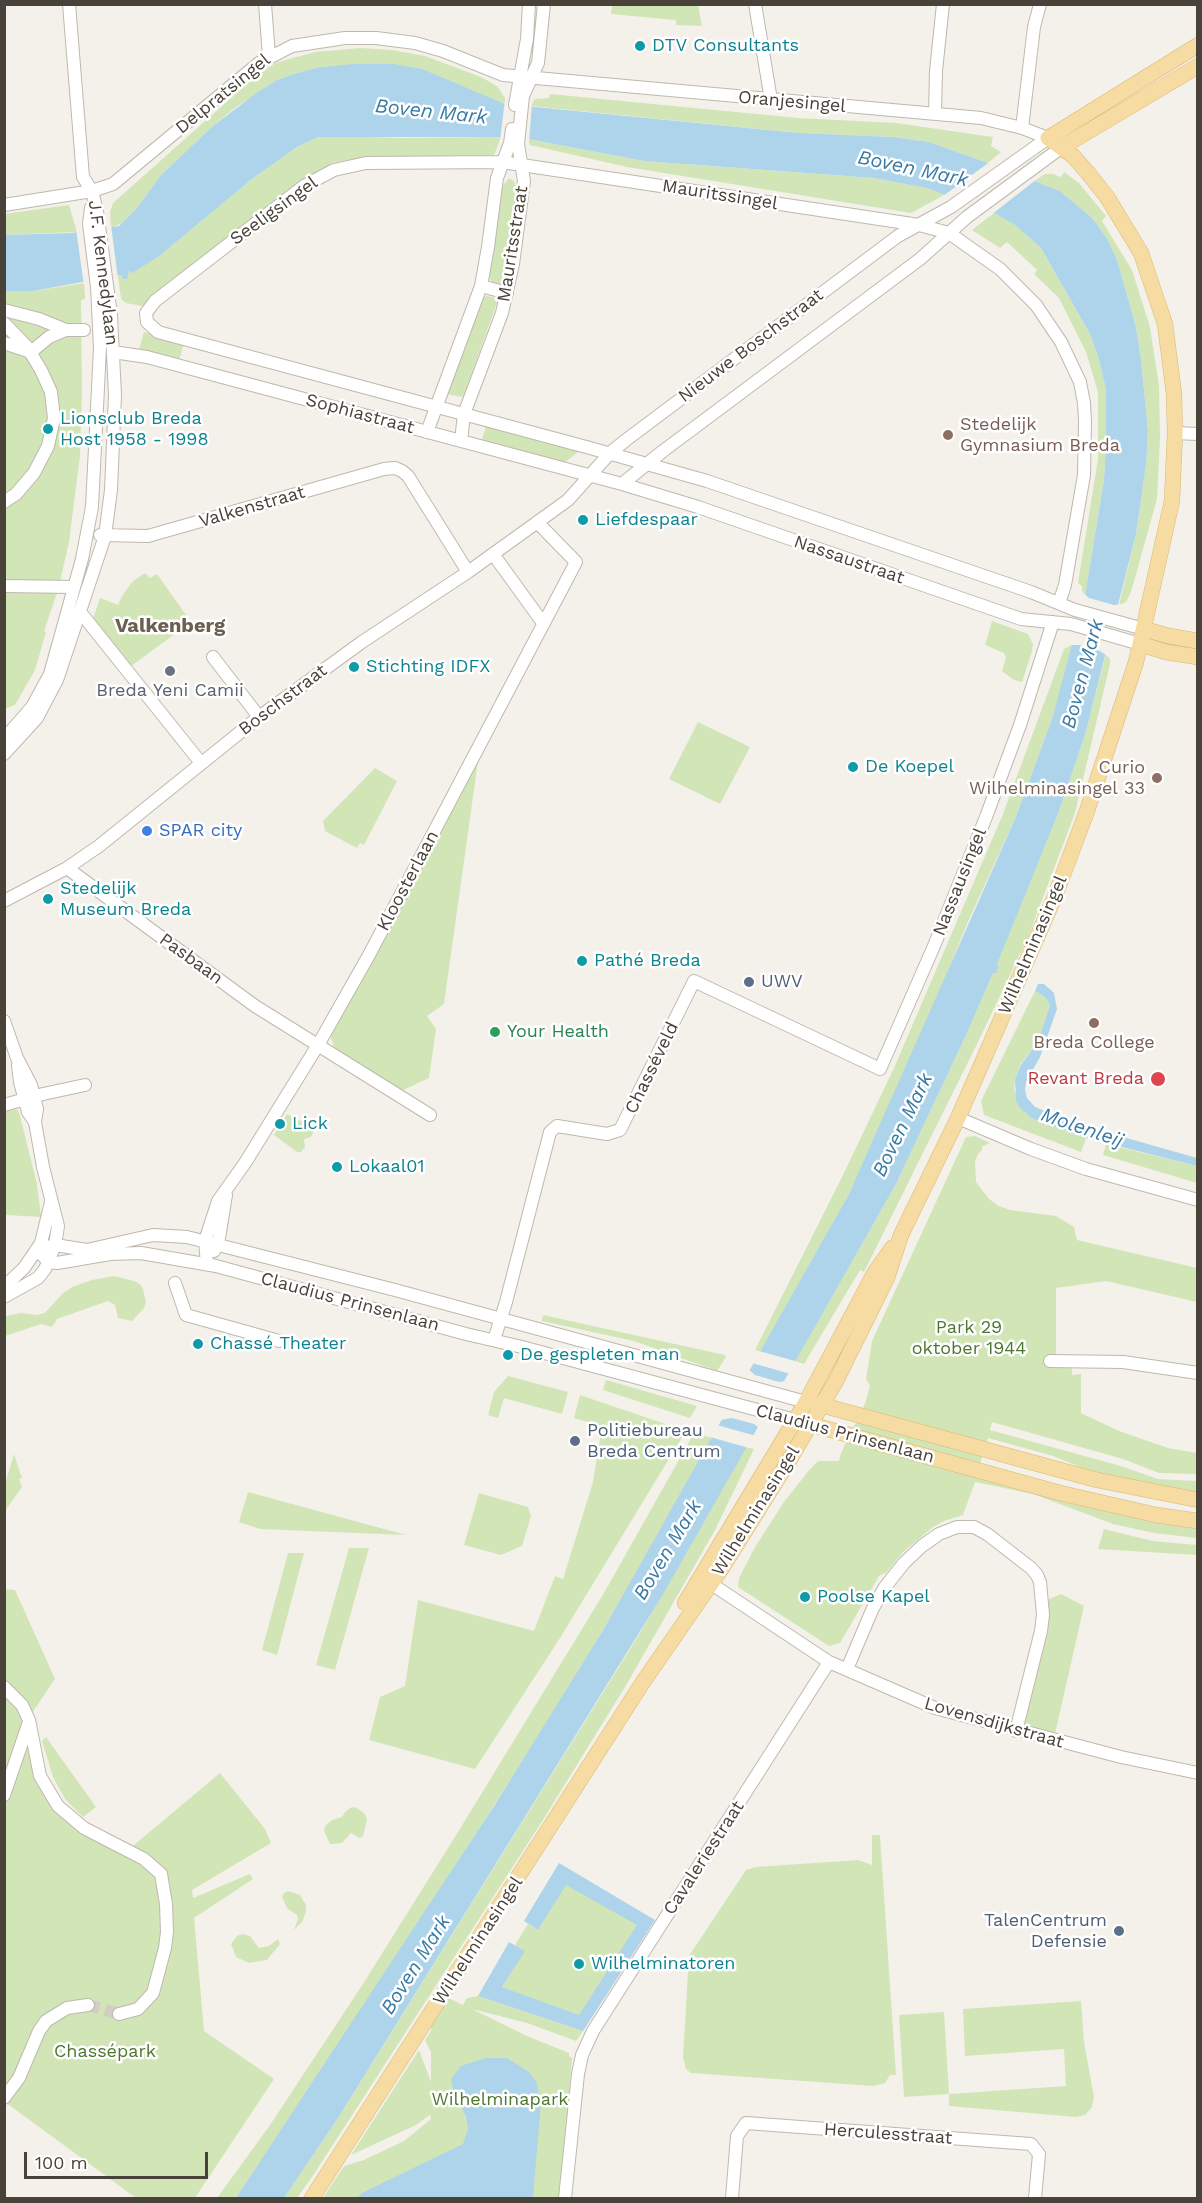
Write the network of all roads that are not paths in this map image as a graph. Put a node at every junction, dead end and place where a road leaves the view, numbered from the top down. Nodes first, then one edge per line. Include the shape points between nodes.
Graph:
1 (69, 4) edge
2 (265, 4) edge
3 (529, 4) edge
4 (544, 4) edge
5 (755, 4) edge
6 (943, 4) edge
7 (1040, 4) edge
8 (1197, 45) edge
9 (269, 56) junction
10 (1197, 66) edge
11 (526, 77) junction
12 (771, 100) junction
13 (935, 114) junction
14 (1022, 128) junction
15 (1055, 143) junction
16 (514, 144) junction
17 (502, 162) junction
18 (522, 165) junction
19 (92, 191) junction
20 (4, 205) edge
21 (919, 225) junction
22 (949, 233) junction
23 (102, 286) junction
24 (481, 286) junction
25 (507, 293) junction
26 (4, 310) edge
27 (146, 318) joint
28 (4, 324) edge
29 (66, 330) junction
30 (84, 330) dead end
31 (4, 343) edge
32 (30, 352) junction
33 (113, 352) junction
34 (435, 406) junction
35 (464, 414) junction
36 (426, 432) junction
37 (1175, 433) junction
38 (1197, 434) edge
39 (460, 441) junction
40 (610, 453) junction
41 (629, 459) joint
42 (647, 464) junction
43 (589, 475) junction
44 (606, 480) joint
45 (622, 484) junction
46 (4, 502) edge
47 (537, 522) junction
48 (88, 532) junction
49 (105, 536) junction
50 (493, 554) junction
51 (468, 572) junction
52 (4, 586) edge
53 (74, 587) junction
54 (1059, 603) junction
55 (81, 613) junction
56 (1053, 622) junction
57 (543, 623) junction
58 (1142, 637) junction
59 (1197, 641) edge
60 (213, 657) dead end
61 (1197, 657) edge
62 (259, 717) junction
63 (4, 739) edge
64 (4, 754) edge
65 (201, 763) junction
66 (67, 868) junction
67 (4, 901) edge
68 (4, 1021) edge
69 (318, 1045) junction
70 (880, 1070) joint
71 (85, 1085) dead end
72 (29, 1098) junction
73 (4, 1105) edge
74 (430, 1115) dead end
75 (958, 1118) junction
76 (227, 1191) junction
77 (1197, 1200) edge
78 (51, 1202) junction
79 (205, 1241) junction
80 (218, 1244) junction
81 (55, 1245) junction
82 (37, 1250) junction
83 (49, 1262) junction
84 (207, 1264) junction
85 (175, 1283) dead end
86 (4, 1287) edge
87 (4, 1297) edge
88 (501, 1319) junction
89 (494, 1340) junction
90 (279, 1341) dead end
91 (1050, 1360) dead end
92 (1197, 1373) edge
93 (814, 1404) junction
94 (803, 1423) junction
95 (1197, 1500) edge
96 (1197, 1521) edge
97 (710, 1583) junction
98 (829, 1662) junction
99 (847, 1669) junction
100 (643, 1682) junction
101 (4, 1687) edge
102 (29, 1720) junction
103 (1016, 1731) junction
104 (1197, 1773) edge
105 (4, 1795) edge
106 (88, 2005) tunnel mouth
107 (119, 2014) tunnel mouth
108 (4, 2098) edge
109 (312, 2199) edge
110 (565, 2199) edge
111 (732, 2199) edge
112 (1035, 2199) edge

1 - 19 street via 83,177
2 - 9 street
3 - 11 street
4 - 11 street via 538,63
5 - 12 street
6 - 13 street
7 - 14 street
8 - 15 main road
9 - 11 street, Delpratsingel via 314,41 384,39 423,45 503,75
9 - 19 street, Delpratsingel via 122,178
10 - 15 main road
11 - 12 street, Oranjesingel
11 - 16 street, Mauritsstraat via 519,96
12 - 13 street, Oranjesingel
13 - 14 street, Oranjesingel via 981,118
14 - 15 street, Oranjesingel
15 - 21 street, Nieuwe Boschstraat via 1011,163
15 - 22 street, Nieuwe Boschstraat via 1028,172
15 - 37 main road, Wilhelminasingel via 1078,160 1107,197 1141,253 1157,297 1170,354
16 - 17 street, Mauritsstraat
16 - 18 street, Mauritsstraat
17 - 18 street, Seeligsingel
17 - 24 street, Mauritsstraat
17 - 27 street, Seeligsingel via 366,163 320,176 155,301
18 - 21 street, Mauritssingel
18 - 25 street, Mauritsstraat via 524,181
19 - 20 street, Delpratsingel
19 - 23 street, J.F. Kennedylaan
21 - 22 street
21 - 40 street, Nieuwe Boschstraat via 888,243
22 - 42 street, Nieuwe Boschstraat via 920,259
22 - 54 street via 1000,269 1036,305 1061,342 1080,382 1085,421 1084,475
23 - 33 street, J.F. Kennedylaan
23 - 48 street, J.F. Kennedylaan via 94,488
24 - 25 street
24 - 34 street, Mauritsstraat
25 - 35 street, Mauritsstraat
26 - 29 street
27 - 34 street, Sophiastraat via 158,332
28 - 32 street
29 - 30 street
29 - 32 street
31 - 32 street
32 - 46 street via 51,392 52,433 34,473
33 - 36 street, Sophiastraat via 147,357
33 - 49 street, J.F. Kennedylaan via 111,490
34 - 35 street, Sophiastraat
34 - 36 street, Mauritsstraat
35 - 39 street, Mauritsstraat
35 - 40 street, Sophiastraat
36 - 39 street, Sophiastraat
37 - 38 street
37 - 58 main road, Wilhelminasingel via 1172,501
39 - 43 street, Sophiastraat
40 - 41 street, Sophiastraat
40 - 43 street, Nieuwe Boschstraat
41 - 42 street, Nassaustraat
42 - 45 street, Nieuwe Boschstraat
42 - 54 street, Nassaustraat
43 - 44 street, Sophiastraat
43 - 47 street, Boschstraat via 567,500
44 - 45 street, Nassaustraat
45 - 56 street, Nassaustraat via 1021,619
47 - 50 street, Boschstraat
47 - 57 street, Kloosterlaan via 575,563
48 - 49 street, Valkenstraat
48 - 53 street, J.F. Kennedylaan
49 - 51 street, Valkenstraat via 148,536 384,469 399,469 408,476
49 - 55 street, J.F. Kennedylaan
50 - 51 street, Boschstraat
50 - 57 street
51 - 62 street, Boschstraat
52 - 53 street
53 - 63 street, J.F. Kennedylaan via 46,681 32,707
54 - 58 street, Nassaustraat via 1121,622
55 - 64 street, J.F. Kennedylaan via 45,705
55 - 65 street
56 - 58 street, Nassaustraat via 1117,637
56 - 70 street, Nassausingel via 986,818
57 - 69 street, Kloosterlaan
58 - 59 main road
58 - 61 main road via 1166,652
58 - 75 main road, Wilhelminasingel via 1088,811
60 - 62 street
62 - 65 street, Boschstraat
65 - 66 street, Boschstraat via 131,822
66 - 67 street, Boschstraat
66 - 69 street, Pasbaan via 255,1006
68 - 72 street via 17,1058 20,1082
69 - 74 street, Pasbaan
69 - 76 street, Kloosterlaan
70 - 88 street, Chasséveld via 694,981 621,1130 613,1134 557,1126 550,1132
71 - 72 street
72 - 73 street
72 - 78 street via 28,1112 35,1122
75 - 77 street via 1086,1169
75 - 93 main road, Wilhelminasingel via 901,1235 875,1272
76 - 79 street, Kloosterlaan via 218,1200
76 - 80 street, Kloosterlaan
78 - 81 street via 57,1226
78 - 82 street
79 - 80 street, Claudius Prinsenlaan
79 - 81 street, Claudius Prinsenlaan via 153,1235 87,1250
79 - 84 street, Kloosterlaan
80 - 84 street, Kloosterlaan
80 - 88 street, Claudius Prinsenlaan
81 - 82 street
81 - 83 street
82 - 83 street
82 - 86 street
83 - 84 street, Claudius Prinsenlaan via 141,1253
83 - 87 street via 38,1278
84 - 89 street, Claudius Prinsenlaan
85 - 90 street via 186,1315
88 - 89 street
88 - 93 street, Claudius Prinsenlaan
89 - 94 street, Claudius Prinsenlaan
91 - 92 street via 1123,1362
93 - 94 main road, Wilhelminasingel
93 - 95 main road, Claudius Prinsenlaan via 1097,1480
94 - 96 main road, Claudius Prinsenlaan via 1060,1493
94 - 97 main road, Wilhelminasingel
94 - 100 main road, Wilhelminasingel via 660,1645
97 - 98 street, Lovensdijkstraat
97 - 100 main road, Wilhelminasingel
98 - 99 street, Lovensdijkstraat
98 - 110 street, Cavaleriestraat via 593,2031 582,2055
99 - 103 street, Lovensdijkstraat via 935,1708
99 - 103 street via 877,1600 904,1563 939,1534 961,1526 974,1527 1031,1568 1040,1582 1041,1631
100 - 109 main road, Wilhelminasingel
101 - 102 street via 22,1705
102 - 105 street
102 - 107 street via 40,1776 58,1806 84,1828 144,1859 161,1874 167,1932 153,1993 138,2009
103 - 104 street, Lovensdijkstraat
106 - 108 street via 67,2008 46,2021 19,2078
111 - 112 street, Herculesstraat via 737,2136 746,2123 1031,2144 1039,2154

